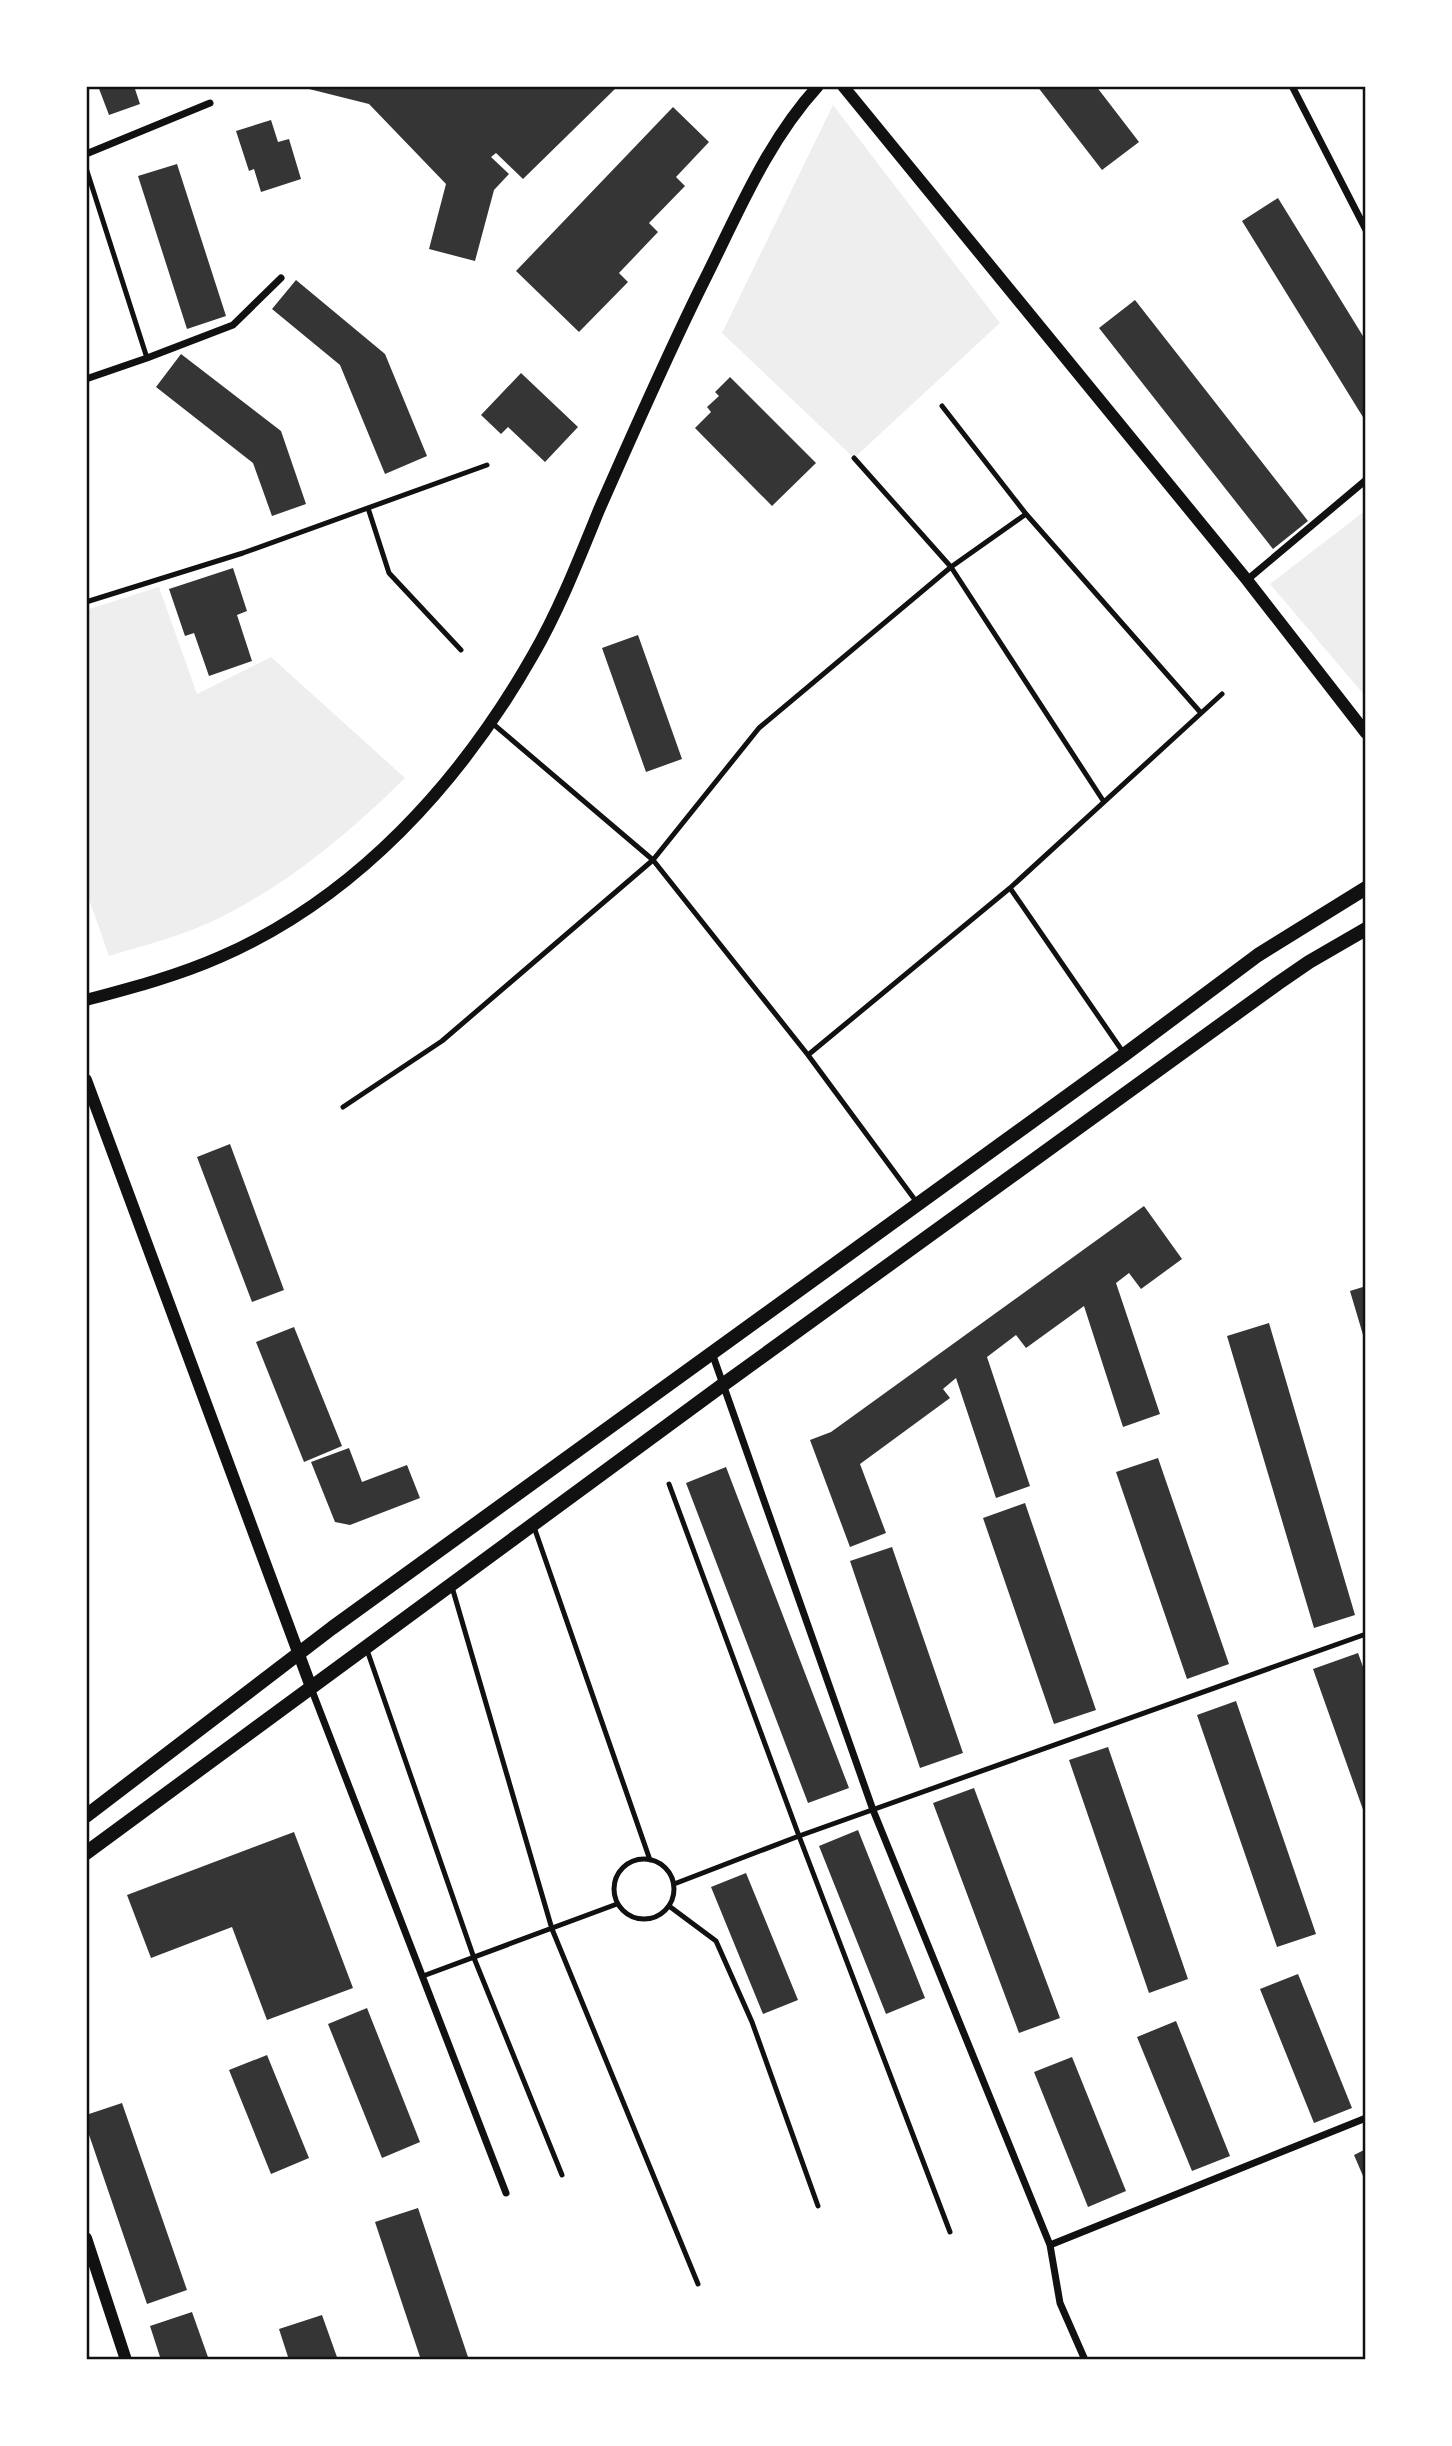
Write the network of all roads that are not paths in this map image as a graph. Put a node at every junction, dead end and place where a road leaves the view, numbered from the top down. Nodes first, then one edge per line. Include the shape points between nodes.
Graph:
1 (818, 86) edge
2 (843, 86) edge
3 (1292, 86) edge
4 (210, 103) dead end
5 (86, 154) edge
6 (86, 168) edge
7 (1366, 230) edge
8 (281, 278) dead end
9 (147, 358) junction
10 (86, 379) edge
11 (942, 407) dead end
12 (854, 458) dead end
13 (487, 465) dead end
14 (1366, 480) edge
15 (368, 508) junction
16 (1026, 514) junction
17 (951, 567) junction
18 (1247, 580) junction
19 (86, 602) edge
20 (461, 650) dead end
21 (1222, 694) dead end
22 (1201, 713) junction
23 (492, 723) junction
24 (1366, 733) edge
25 (1104, 802) junction
26 (653, 860) junction
27 (1010, 888) junction
28 (1366, 888) edge
29 (1366, 929) edge
30 (86, 1000) edge
31 (808, 1055) junction
32 (1124, 1055) junction
33 (86, 1080) edge
34 (343, 1107) dead end
35 (918, 1204) junction
36 (712, 1353) junction
37 (724, 1384) junction
38 (669, 1484) dead end
39 (533, 1524) junction
40 (451, 1584) junction
41 (1366, 1634) edge
42 (366, 1647) junction
43 (300, 1655) junction
44 (311, 1687) junction
45 (873, 1810) junction
46 (86, 1816) edge
47 (799, 1836) junction
48 (86, 1853) edge
49 (650, 1860) junction
50 (674, 1884) junction
51 (617, 1904) junction
52 (669, 1906) junction
53 (552, 1929) junction
54 (474, 1958) junction
55 (423, 1976) junction
56 (1366, 2118) edge
57 (562, 2175) dead end
58 (506, 2193) dead end
59 (818, 2206) dead end
60 (950, 2232) dead end
61 (86, 2238) edge
62 (1050, 2245) junction
63 (698, 2284) dead end
64 (126, 2360) edge
65 (1085, 2360) edge

1 - 23 street via 768,152 658,374 535,653
2 - 18 street
3 - 7 street
4 - 5 street
6 - 9 lane
8 - 9 street via 233,325
9 - 10 street
11 - 16 lane
12 - 17 lane
13 - 15 lane
14 - 18 street
15 - 19 lane
15 - 20 lane via 390,573
16 - 17 lane
16 - 22 lane
17 - 25 lane
17 - 26 lane via 759,728
18 - 24 street
21 - 22 lane
22 - 25 lane
23 - 26 lane
23 - 30 street via 464,762 384,849 303,910 221,957
25 - 27 lane
26 - 31 lane
26 - 34 lane via 442,1041
27 - 31 lane
27 - 32 lane
28 - 32 main road via 1269,947
29 - 37 main road via 1309,961
31 - 35 lane
32 - 35 main road
33 - 43 street
35 - 36 main road
36 - 37 street
36 - 43 main road
37 - 39 main road
37 - 45 street
38 - 47 lane
39 - 40 main road
39 - 49 lane
40 - 42 main road
40 - 53 lane
41 - 45 lane
42 - 44 main road
42 - 54 lane
43 - 44 street
43 - 46 main road
44 - 48 main road
44 - 55 street
45 - 47 lane
45 - 62 street
47 - 50 lane
47 - 60 lane
49 - 50 lane via 666,1868
49 - 51 lane via 640,1859 623,1868 614,1885
50 - 52 lane
51 - 52 lane via 643,1920
51 - 53 lane
52 - 59 lane via 716,1941 752,2022
53 - 54 lane
53 - 63 lane
54 - 55 lane
54 - 57 lane
55 - 58 street
56 - 62 street
61 - 64 street
62 - 65 street via 1060,2303

